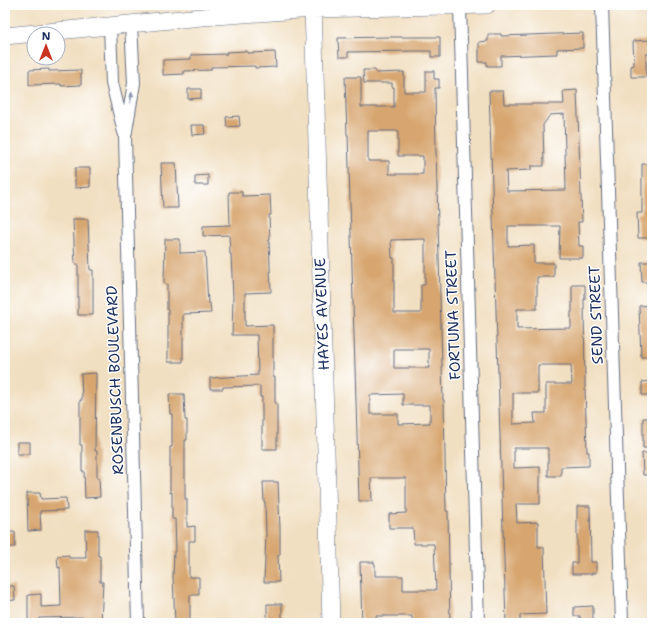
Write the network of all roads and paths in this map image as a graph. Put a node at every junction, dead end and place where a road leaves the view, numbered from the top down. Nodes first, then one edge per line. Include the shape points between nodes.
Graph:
1 (487, 5) edge
2 (602, 5) edge
3 (460, 6) edge
4 (313, 7) edge
5 (202, 11) edge
6 (131, 24) junction
7 (110, 26) junction
8 (5, 36) edge
9 (125, 137) junction
10 (138, 623) edge
11 (331, 623) edge
12 (478, 623) edge
13 (622, 623) edge

1 - 3 street
2 - 13 street, SEND STREET
3 - 4 street
3 - 12 street, FORTUNA STREET
4 - 5 street
4 - 11 street, HAYES AVENUE
5 - 6 street
6 - 7 street
9 -> 6 street, ROSENBUSCH BOULEVARD via 134,83
7 - 8 street
7 - 9 street, ROSENBUSCH BOULEVARD via 112,83
9 - 10 street, ROSENBUSCH BOULEVARD

